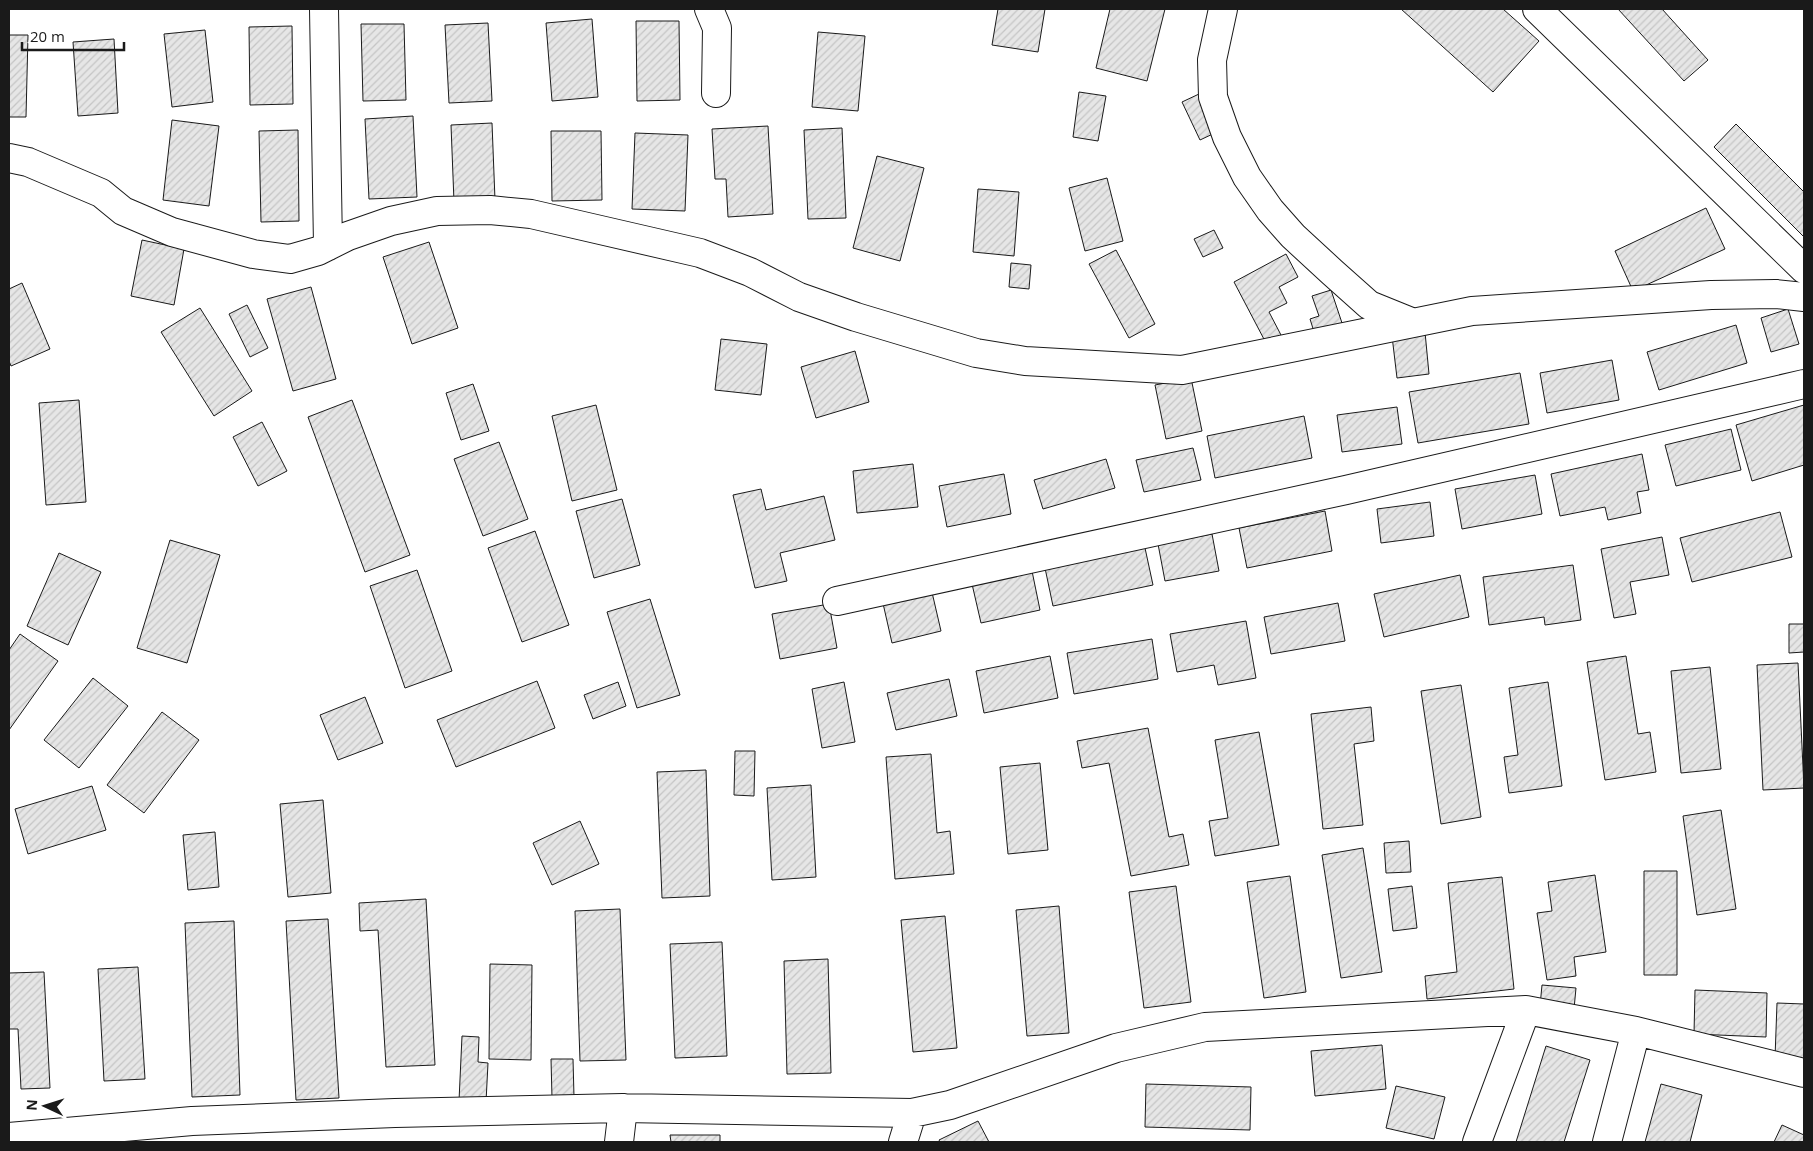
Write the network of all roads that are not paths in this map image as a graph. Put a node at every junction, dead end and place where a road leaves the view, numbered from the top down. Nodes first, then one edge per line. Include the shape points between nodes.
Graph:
1 (324, 9) edge
2 (709, 9) edge
3 (1223, 9) edge
4 (1536, 9) edge
5 (716, 93) dead end
6 (9, 158) edge
7 (328, 246) junction
8 (1804, 269) edge
9 (1804, 296) edge
10 (1412, 322) junction
11 (1804, 384) edge
12 (837, 601) dead end
13 (1526, 1010) junction
14 (1636, 1032) junction
15 (1804, 1073) edge
16 (623, 1108) junction
17 (912, 1114) junction
18 (9, 1137) edge
19 (618, 1142) edge
20 (903, 1142) edge
21 (1477, 1142) edge
22 (1607, 1142) edge

1 - 7 street
2 - 5 street via 717,28
3 - 10 street via 1212,60 1213,97 1227,137 1248,176 1275,217 1369,305
4 - 8 street
6 - 7 street via 28,162 101,193 123,210 172,232 253,254 290,259
7 - 10 street via 391,221 437,211 490,210 531,214 700,253 750,272 799,297 856,317 976,353 1025,361 1182,370
9 - 10 street via 1711,295 1472,311
11 - 12 street via 1346,490
13 - 14 street
13 - 17 street via 1205,1028 1116,1048 950,1106
13 - 21 street
14 - 15 street
14 - 22 street
16 - 17 street
16 - 18 street via 192,1121
16 - 19 street
17 - 20 street

